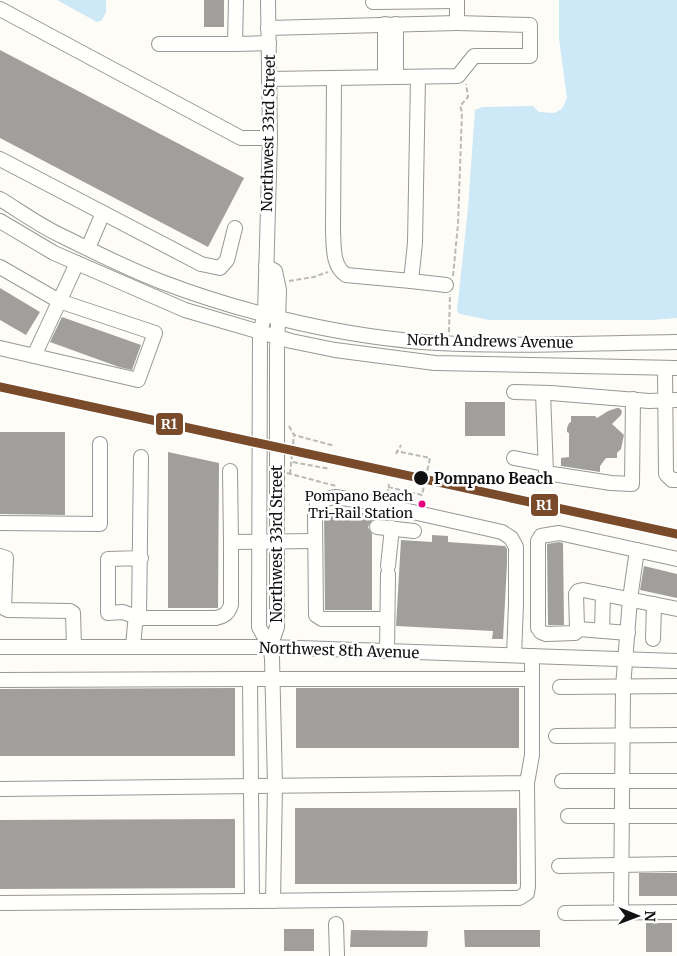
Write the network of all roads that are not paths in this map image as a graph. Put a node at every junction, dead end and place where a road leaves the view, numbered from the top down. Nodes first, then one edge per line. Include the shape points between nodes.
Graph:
1 (236, 0) edge
2 (268, 0) edge
3 (373, 1) edge
4 (457, 1) edge
5 (0, 9) edge
6 (457, 23) junction
7 (385, 25) junction
8 (268, 28) junction
9 (159, 44) dead end
10 (235, 44) junction
11 (269, 44) junction
12 (391, 77) junction
13 (418, 77) junction
14 (334, 78) junction
15 (269, 79) junction
16 (270, 138) junction
17 (0, 159) edge
18 (0, 199) edge
19 (103, 213) junction
20 (0, 221) edge
21 (235, 228) dead end
22 (88, 248) junction
23 (77, 263) junction
24 (0, 267) edge
25 (411, 281) junction
26 (449, 286) road end
27 (60, 301) junction
28 (272, 315) junction
29 (260, 332) junction
30 (277, 336) junction
31 (677, 342) edge
32 (0, 348) edge
33 (34, 356) junction
34 (671, 368) edge
35 (514, 392) dead end
36 (543, 393) junction
37 (633, 399) junction
38 (671, 399) edge
39 (100, 444) dead end
40 (141, 457) dead end
41 (514, 458) dead end
42 (545, 464) junction
43 (230, 471) dead end
44 (677, 480) edge
45 (0, 523) edge
46 (377, 527) dead end
47 (392, 528) junction
48 (414, 531) dead end
49 (314, 541) junction
50 (231, 542) junction
51 (259, 542) junction
52 (277, 542) junction
53 (637, 550) junction
54 (0, 556) edge
55 (140, 558) junction
56 (677, 559) edge
57 (603, 594) junction
58 (630, 599) junction
59 (654, 604) junction
60 (677, 609) edge
61 (139, 618) junction
62 (387, 619) junction
63 (579, 629) junction
64 (602, 631) junction
65 (628, 633) junction
66 (653, 639) dead end
67 (0, 647) edge
68 (74, 647) junction
69 (134, 647) junction
70 (270, 647) junction
71 (387, 651) junction
72 (514, 655) junction
73 (532, 656) junction
74 (626, 659) junction
75 (677, 661) edge
76 (272, 678) junction
77 (250, 679) junction
78 (532, 679) junction
79 (0, 680) edge
80 (677, 686) edge
81 (560, 687) dead end
82 (623, 687) junction
83 (623, 734) junction
84 (677, 735) edge
85 (556, 736) dead end
86 (562, 781) dead end
87 (622, 781) junction
88 (677, 781) edge
89 (527, 783) junction
90 (252, 786) junction
91 (275, 786) junction
92 (0, 789) edge
93 (622, 815) junction
94 (568, 816) dead end
95 (677, 816) edge
96 (677, 864) edge
97 (559, 866) dead end
98 (622, 866) junction
99 (252, 901) junction
100 (273, 901) junction
101 (0, 903) edge
102 (621, 912) junction
103 (677, 912) edge
104 (565, 913) dead end
105 (336, 924) dead end
106 (337, 956) edge

1 - 10 street
2 - 8 street, Northwest 33rd Street
3 - 4 street
3 - 7 street
4 - 6 street
5 - 16 street via 241,138
6 - 7 street
6 - 13 street via 530,25 530,56 474,56 458,76
7 - 8 street
7 - 12 street
8 - 11 street, Northwest 33rd Street
9 - 10 street
10 - 11 street
11 - 15 street, Northwest 33rd Street
12 - 13 street
12 - 14 street
13 - 25 street via 415,243
14 - 15 street
14 - 25 street via 333,231 336,264 346,275
15 - 16 street, Northwest 33rd Street
16 - 28 street, Northwest 33rd Street via 266,266
17 - 19 street
18 - 22 street, North Andrews Avenue via 60,236
19 - 21 street via 201,264 220,268 227,260
19 - 22 street
20 - 23 street, North Andrews Avenue
22 - 28 street, North Andrews Avenue via 183,290
23 - 27 street
23 - 29 street, North Andrews Avenue via 185,310
24 - 27 street
25 - 26 street
27 - 33 street
27 - 33 street via 155,333 138,380
28 - 29 street, Northwest 33rd Street
28 - 30 street, Northwest 33rd Street
28 - 31 street, North Andrews Avenue via 378,337 438,343
29 - 30 street, North Andrews Avenue
29 - 51 street, Northwest 33rd Street
30 - 34 street, North Andrews Avenue via 335,350 435,363
30 - 52 street, Northwest 33rd Street
32 - 33 street
34 - 38 street
35 - 36 street
36 - 37 street
36 - 42 street
37 - 38 street
37 - 42 street via 632,484 546,473
38 - 44 street via 666,474
39 - 45 street via 100,524
40 - 55 street
41 - 42 street
43 - 50 street
46 - 47 street
47 - 48 street
47 - 62 street
49 - 52 street
49 - 62 street via 316,615 322,619
49 - 72 street via 317,506 322,500 335,497 502,532 516,547
50 - 51 street
50 - 61 street via 231,605 224,616
51 - 52 street
51 - 70 street, Northwest 33rd Street via 259,627
52 - 70 street, Northwest 33rd Street via 277,627
53 - 56 street
53 - 58 street
53 - 63 street via 559,533 541,536 538,541 538,628 546,634 576,633
54 - 68 street via 6,558 4,608 70,611 73,613
55 - 61 street
55 - 61 street via 108,559 108,613 123,612
57 - 58 street
57 - 63 street via 578,591
57 - 64 street
58 - 59 street
58 - 65 street
59 - 60 street
59 - 66 street
61 - 69 street via 135,624
62 - 71 street
63 - 64 street
64 - 65 street
65 - 74 street
67 - 68 street, Northwest 8th Avenue
68 - 69 street, Northwest 8th Avenue
69 - 70 street, Northwest 8th Avenue
70 - 71 street, Northwest 8th Avenue
70 - 76 street, Northwest 33rd Street
71 - 72 street, Northwest 8th Avenue
72 - 73 street, Northwest 8th Avenue
73 - 74 street, Northwest 8th Avenue
73 - 78 street
74 - 75 street, Northwest 8th Avenue
74 - 82 street
76 - 77 street
76 - 78 street
76 - 91 street, Northwest 33rd Street
77 - 79 street
77 - 90 street
78 - 89 street via 532,755
80 - 82 street
81 - 82 street
82 - 83 street
83 - 84 street
83 - 85 street
83 - 87 street
86 - 87 street
87 - 88 street
87 - 93 street
89 - 91 street
89 - 100 street via 528,886 527,893 519,898
90 - 91 street
90 - 92 street
90 - 99 street
91 - 100 street, Northwest 33rd Street
93 - 94 street
93 - 95 street
93 - 98 street
96 - 98 street
97 - 98 street
98 - 102 street
99 - 100 street
99 - 101 street
102 - 103 street
102 - 104 street
105 - 106 street

